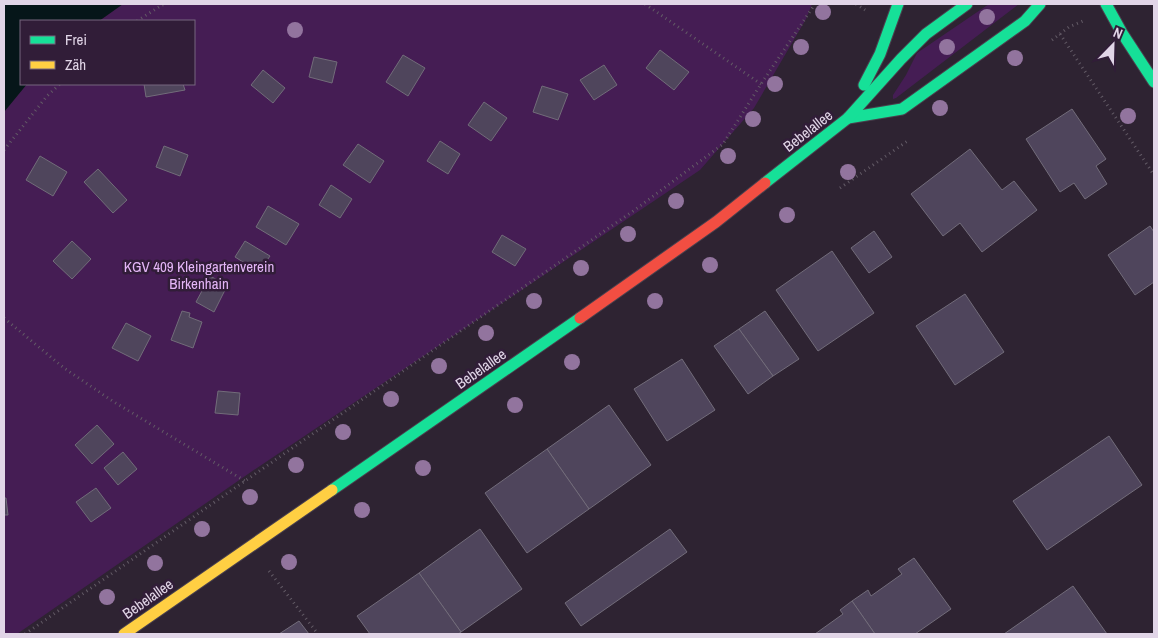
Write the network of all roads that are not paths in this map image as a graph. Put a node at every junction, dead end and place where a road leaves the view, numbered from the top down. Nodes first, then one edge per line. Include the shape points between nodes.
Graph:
1 (898, 4) edge
2 (967, 4) edge
3 (1040, 4) edge
4 (1106, 4) edge
5 (1154, 82) edge
6 (848, 118) junction
7 (124, 634) edge

1 - 6 street via 880,54
2 - 6 street, Bebelallee via 926,34
3 - 6 street, Bebelallee via 1025,21 902,109
4 - 5 street
6 - 7 street, Bebelallee via 716,222

